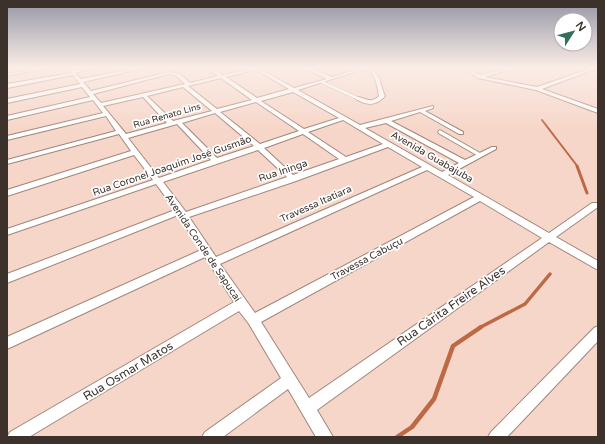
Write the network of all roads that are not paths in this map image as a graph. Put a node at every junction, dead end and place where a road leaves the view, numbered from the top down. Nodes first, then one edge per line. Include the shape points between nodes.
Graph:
1 (61, 89) edge
2 (72, 89) edge
3 (86, 89) edge
4 (109, 89) edge
5 (168, 89) edge
6 (191, 89) edge
7 (240, 89) edge
8 (298, 89) edge
9 (337, 89) edge
10 (380, 89) edge
11 (537, 89) edge
12 (294, 90) junction
13 (144, 95) junction
14 (359, 99) joint
15 (258, 100) junction
16 (7, 101) edge
17 (598, 106) edge
18 (431, 107) dead end
19 (592, 108) junction
20 (420, 110) junction
21 (598, 111) edge
22 (215, 112) junction
23 (107, 114) junction
24 (7, 118) edge
25 (344, 118) junction
26 (387, 121) junction
27 (175, 123) junction
28 (359, 127) junction
29 (304, 132) junction
30 (440, 132) dead end
31 (461, 132) dead end
32 (121, 135) junction
33 (7, 138) edge
34 (388, 144) junction
35 (260, 147) junction
36 (494, 148) dead end
37 (136, 152) junction
38 (480, 156) junction
39 (344, 159) junction
40 (7, 162) edge
41 (216, 162) junction
42 (464, 163) junction
43 (428, 166) junction
44 (442, 175) junction
45 (293, 179) junction
46 (158, 182) junction
47 (7, 193) edge
48 (481, 197) junction
49 (595, 205) dead end
50 (182, 214) junction
51 (7, 232) edge
52 (550, 238) junction
53 (207, 252) junction
54 (214, 262) junction
55 (598, 266) edge
56 (7, 279) edge
57 (241, 304) junction
58 (254, 320) junction
59 (598, 332) edge
60 (7, 343) edge
61 (289, 380) junction
62 (308, 408) junction
63 (15, 437) edge
64 (210, 437) edge
65 (325, 437) edge
66 (496, 437) edge

1 - 16 street
2 - 24 street
3 - 23 street, Avenida Conde de Sapucaí
4 - 13 street
5 - 13 street
6 - 22 street
7 - 15 street
8 - 12 street, Rua Renato Lins
9 - 14 lane
10 - 14 street, Rua Renato Lins via 380,99 374,102 367,103
11 - 19 street
12 - 15 street, Rua Renato Lins
12 - 25 street, Avenida Guabajuba
13 - 27 street
15 - 22 street, Rua Renato Lins
15 - 29 street
17 - 19 street
18 - 20 street
19 - 21 street
20 - 26 street
20 - 31 street
22 - 27 street, Rua Renato Lins
22 - 35 street
23 - 32 street, Avenida Conde de Sapucaí
23 - 33 street
25 - 28 street, Avenida Guabajuba
25 - 29 street, Rua Coronel Joaquim José Gusmão
26 - 28 street
26 - 42 street
27 - 32 street, Rua Renato Lins
27 - 41 street
28 - 34 street, Avenida Guabajuba
29 - 35 street, Rua Coronel Joaquim José Gusmão
29 - 39 street
30 - 38 lane
32 - 37 street, Avenida Conde de Sapucaí
32 - 40 street, Rua Renato Lins
34 - 39 street, Rua Ininga
34 - 43 street, Avenida Guabajuba
35 - 41 street, Rua Coronel Joaquim José Gusmão
35 - 45 street
36 - 38 street
37 - 46 street, Avenida Conde de Sapucaí
37 - 47 street
38 - 42 street
39 - 45 street, Rua Ininga
41 - 46 street, Rua Coronel Joaquim José Gusmão
42 - 44 street
43 - 44 street, Avenida Guabajuba
43 - 54 street, Travessa Itatiara
44 - 48 street, Avenida Guabajuba
45 - 50 street, Rua Ininga
46 - 50 street, Avenida Conde de Sapucaí
46 - 51 street, Rua Coronel Joaquim José Gusmão
48 - 52 street, Avenida Guabajuba
48 - 58 street, Travessa Cabuçu
49 - 52 street, Rua Cárita Freire Alves
50 - 53 street, Avenida Conde de Sapucaí
50 - 56 street, Rua Ininga
52 - 55 street, Avenida Guabajuba
52 - 62 street, Rua Cárita Freire Alves
53 - 54 street, Avenida Conde de Sapucaí
53 - 60 street
54 - 57 street, Avenida Conde de Sapucaí
57 - 58 street, Avenida Conde de Sapucaí
57 - 63 street, Rua Osmar Matos
58 - 61 street, Avenida Conde de Sapucaí
59 - 66 street
61 - 62 street, Avenida Conde de Sapucaí
61 - 64 street
62 - 65 street, Avenida Conde de Sapucaí

